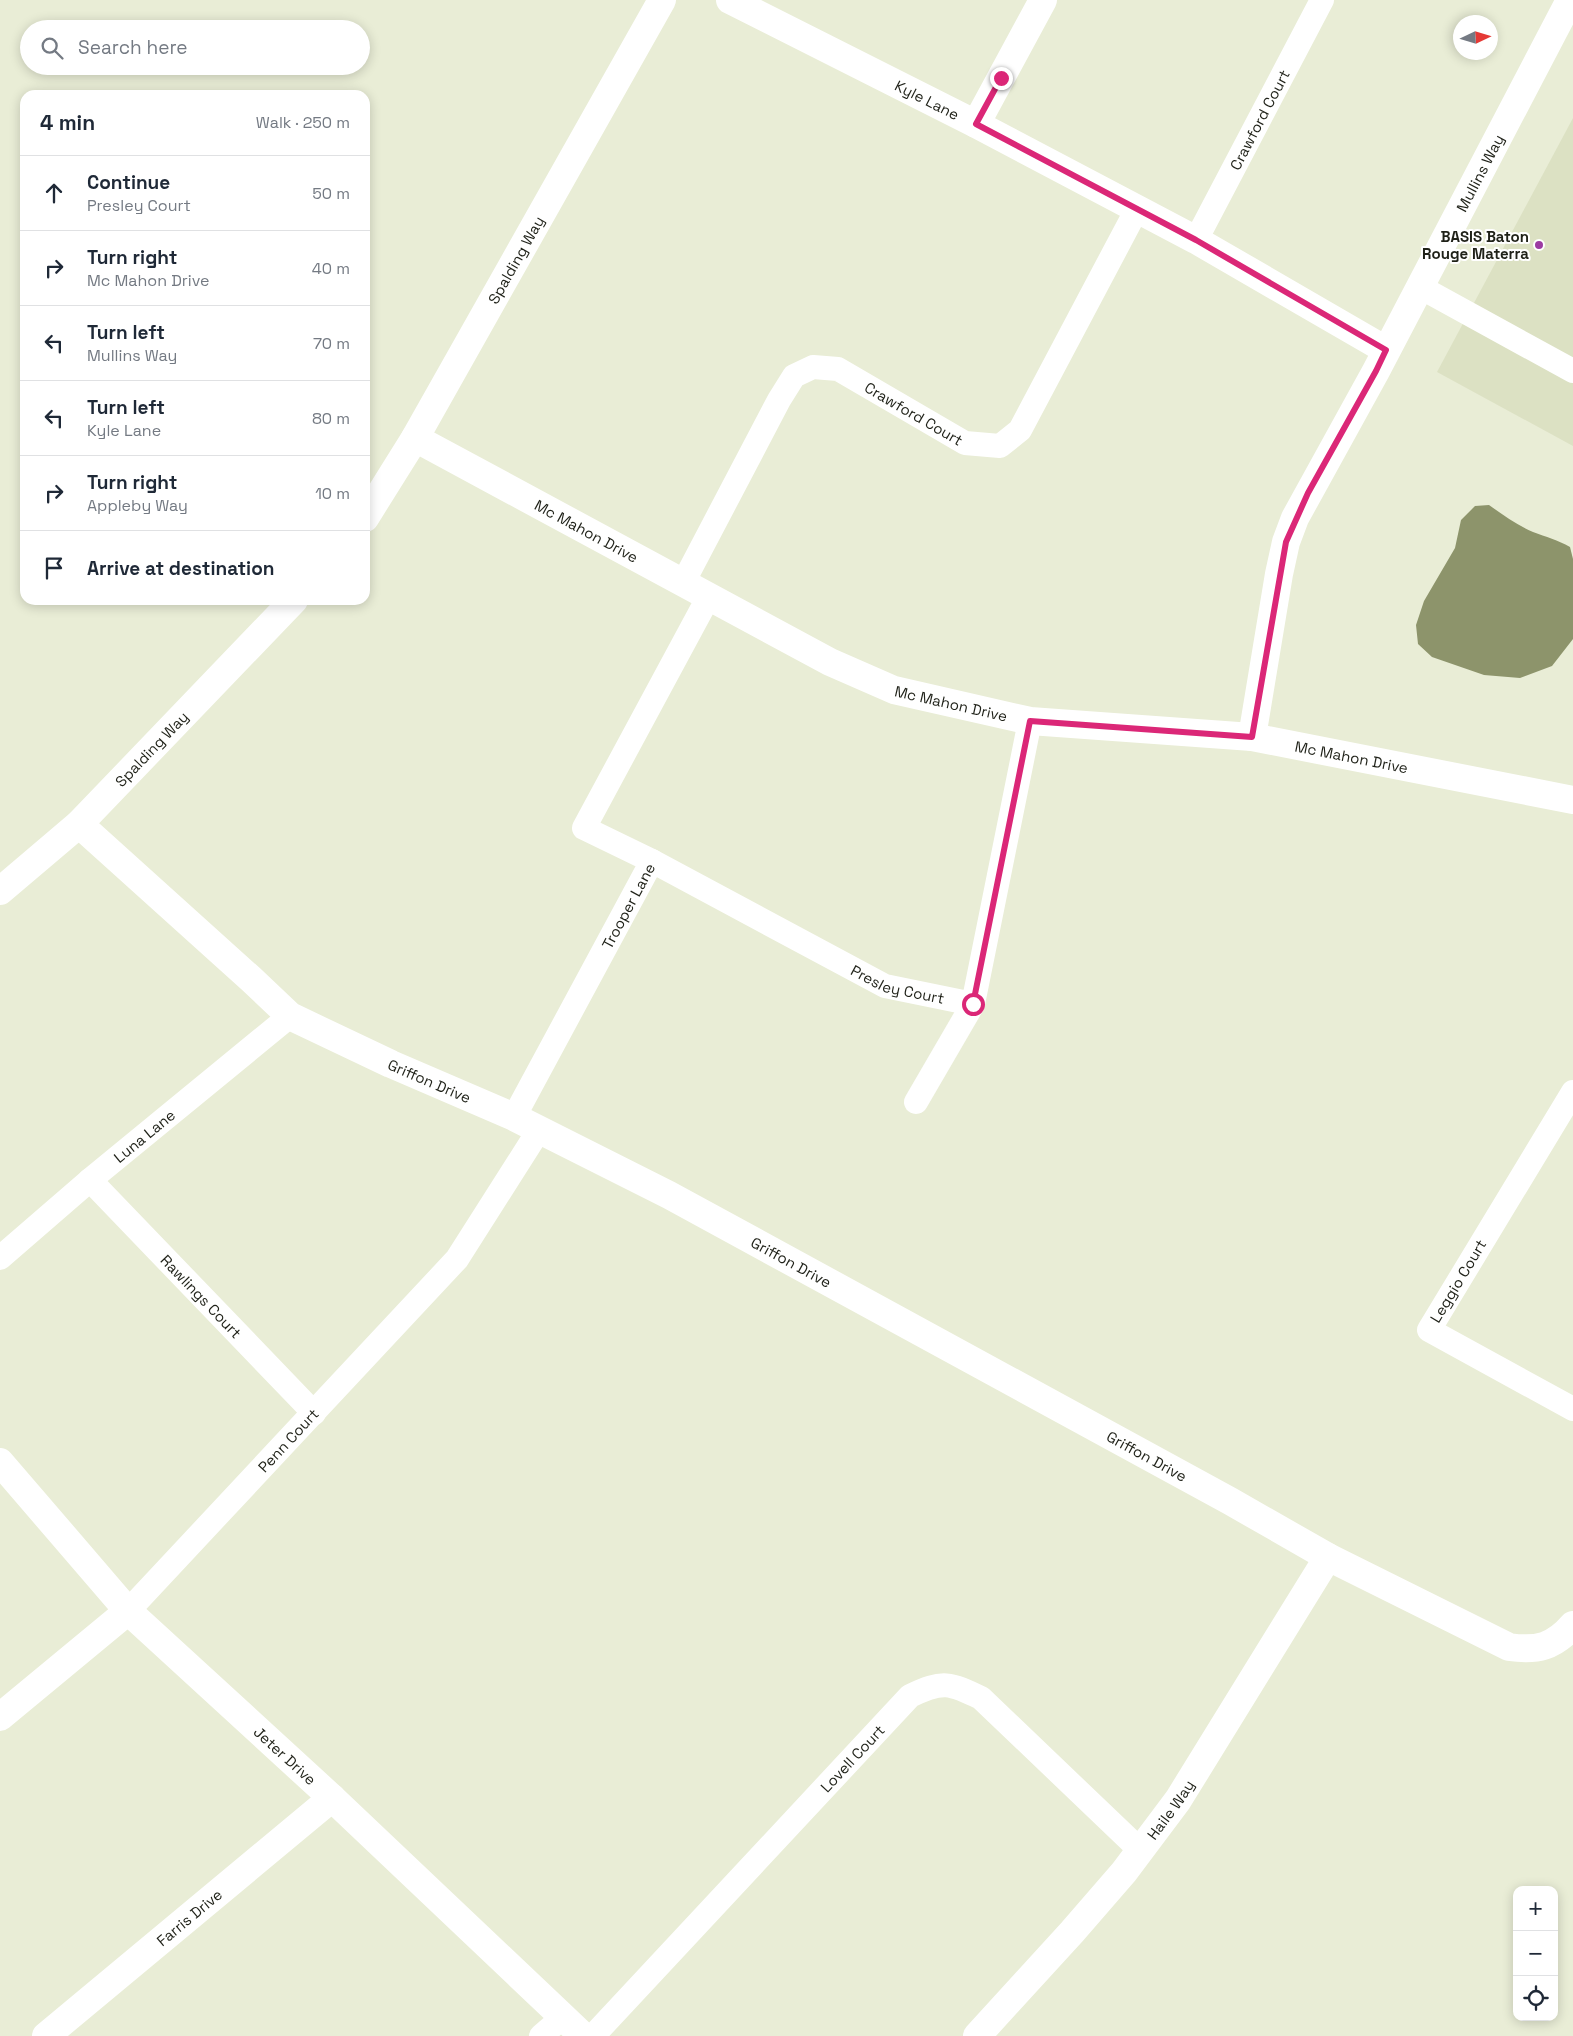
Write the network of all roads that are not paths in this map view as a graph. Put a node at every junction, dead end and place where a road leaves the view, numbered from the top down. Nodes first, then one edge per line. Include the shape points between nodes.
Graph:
1 (662, 0) edge
2 (730, 0) edge
3 (1043, 0) edge
4 (1322, 0) edge
5 (1570, 0) edge
6 (976, 124) junction
7 (1137, 209) junction
8 (1196, 240) junction
9 (1420, 287) junction
10 (1386, 350) junction
11 (1573, 371) edge
12 (415, 438) junction
13 (370, 510) edge
14 (683, 582) junction
15 (709, 596) junction
16 (289, 605) edge
17 (1030, 721) junction
18 (1252, 737) junction
19 (1573, 800) edge
20 (79, 824) junction
21 (652, 861) junction
22 (0, 891) edge
23 (973, 1004) junction
24 (290, 1016) junction
25 (1573, 1092) edge
26 (916, 1102) dead end
27 (514, 1117) junction
28 (539, 1130) junction
29 (90, 1180) junction
30 (0, 1258) edge
31 (1573, 1409) edge
32 (314, 1414) junction
33 (0, 1462) edge
34 (1328, 1557) junction
35 (128, 1611) junction
36 (1573, 1625) edge
37 (0, 1717) edge
38 (332, 1798) junction
39 (1140, 1850) junction
40 (563, 2017) junction
41 (46, 2036) edge
42 (540, 2036) edge
43 (583, 2036) edge
44 (593, 2036) edge
45 (977, 2036) edge

1 - 12 street, Spalding Way
2 - 6 street, Kyle Lane
3 - 6 street
4 - 8 lane, Crawford Court
5 - 9 street, Mullins Way
6 - 7 street, Kyle Lane
7 - 8 street, Kyle Lane
7 - 14 lane, Crawford Court via 1020,430 1000,446 965,443 838,368 813,367 794,376 779,400
8 - 10 street, Kyle Lane
9 - 10 street, Mullins Way
9 - 11 lane
10 - 18 street, Mullins Way via 1308,493 1286,542
12 - 13 street, Spalding Way
12 - 14 street, Mc Mahon Drive
14 - 15 street, Mc Mahon Drive
15 - 17 street, Mc Mahon Drive via 830,662 894,690
15 - 21 lane, Trooper Lane via 584,828
16 - 20 street, Spalding Way
17 - 18 street, Mc Mahon Drive
17 - 23 lane
18 - 19 street, Mc Mahon Drive
20 - 22 street, Spalding Way
20 - 24 street, Griffon Drive
21 - 23 lane, Presley Court via 885,986
21 - 27 lane, Trooper Lane
23 - 26 lane
24 - 27 street, Griffon Drive
24 - 29 lane, Luna Lane
25 - 31 lane, Leggio Court via 1429,1330
27 - 28 street, Griffon Drive
28 - 32 lane, Penn Court via 457,1259
28 - 34 street, Griffon Drive via 669,1195
29 - 30 lane, Luna Lane
29 - 32 lane, Rawlings Court
32 - 35 lane, Penn Court
33 - 35 street, Jeter Drive
34 - 36 street, Griffon Drive via 1509,1647 1536,1648 1551,1644 1563,1637
34 - 39 street, Haile Way via 1178,1800
35 - 37 street, Penn Court
35 - 38 street, Jeter Drive
38 - 40 street, Jeter Drive
38 - 41 street, Farris Drive
39 - 44 lane, Lovell Court via 981,1698 954,1685 929,1687 910,1696
39 - 45 street, Haile Way via 1072,1932
40 - 42 lane
40 - 43 street, Jeter Drive

